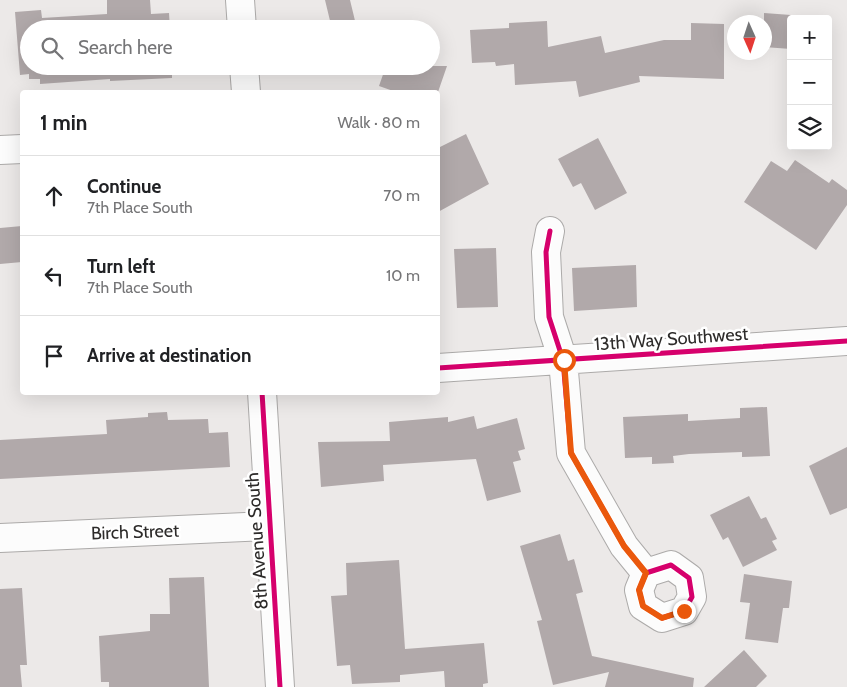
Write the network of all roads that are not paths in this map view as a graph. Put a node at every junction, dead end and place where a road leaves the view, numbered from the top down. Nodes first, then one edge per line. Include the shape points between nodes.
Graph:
1 (240, 0) edge
2 (241, 20) edge
3 (245, 75) edge
4 (246, 90) edge
5 (20, 149) edge
6 (0, 150) edge
7 (550, 231) dead end
8 (847, 341) edge
9 (564, 360) junction
10 (440, 368) edge
11 (262, 395) edge
12 (269, 526) junction
13 (0, 538) edge
14 (646, 573) dead end
15 (280, 687) edge

1 - 2 street
3 - 4 street
5 - 6 street
7 - 9 street via 546,252 549,317
8 - 9 street, 13th Way Southwest
9 - 10 street, 13th Way Southwest
9 - 14 street via 571,453 624,546
11 - 12 street, 8th Avenue South
12 - 13 street, Birch Street
12 - 15 street, 8th Avenue South

